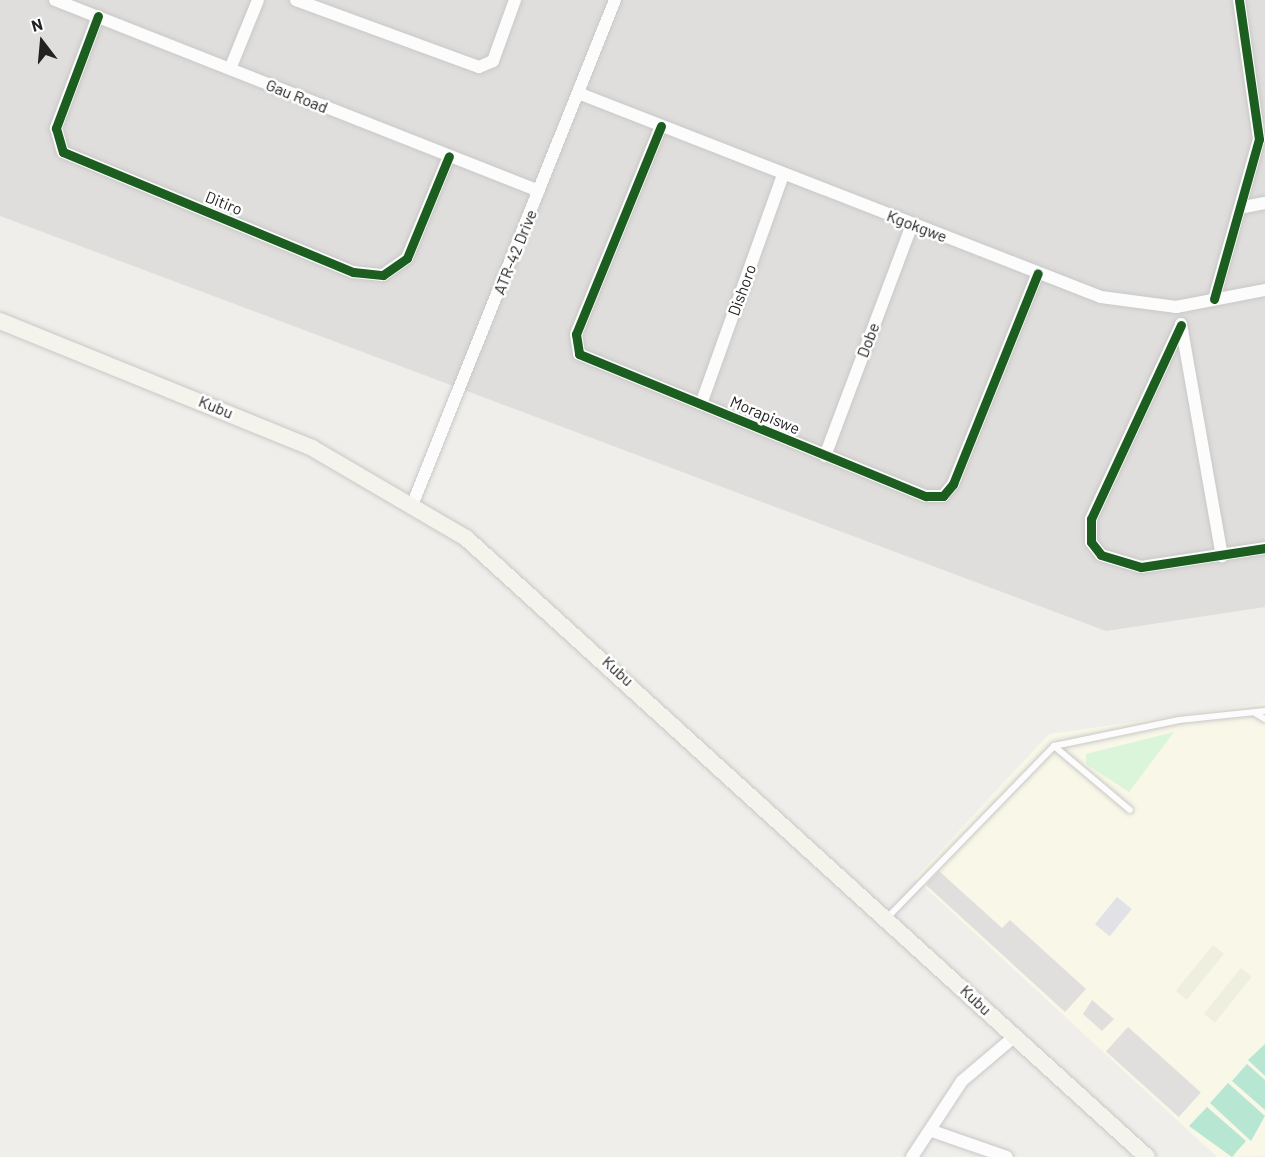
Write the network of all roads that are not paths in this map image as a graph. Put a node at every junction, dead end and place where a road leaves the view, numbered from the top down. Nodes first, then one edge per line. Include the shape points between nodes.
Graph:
1 (55, 0) edge
2 (258, 0) edge
3 (296, 0) edge
4 (515, 0) edge
5 (615, 0) edge
6 (1239, 0) edge
7 (98, 16) junction
8 (230, 69) junction
9 (1265, 73) edge
10 (1252, 75) junction
11 (578, 93) junction
12 (661, 126) junction
13 (448, 156) junction
14 (783, 175) junction
15 (539, 191) junction
16 (1265, 203) edge
17 (1244, 207) junction
18 (912, 224) junction
19 (1038, 273) junction
20 (1265, 290) edge
21 (1214, 299) junction
22 (1176, 307) junction
23 (0, 321) edge
24 (1181, 325) junction
25 (701, 404) junction
26 (825, 456) junction
27 (412, 502) junction
28 (1265, 548) edge
29 (1222, 556) junction
30 (1265, 711) edge
31 (1255, 712) junction
32 (1265, 719) edge
33 (1054, 746) junction
34 (1130, 810) dead end
35 (887, 918) junction
36 (1016, 1036) junction
37 (932, 1131) junction
38 (912, 1157) edge
39 (1007, 1157) edge
40 (1147, 1157) edge

1 - 7 street, Gau Road
2 - 8 street
3 - 4 street via 479,67 493,61
5 - 11 street, ATR-42 Drive
6 - 10 street
7 - 8 street, Gau Road
7 - 13 street, Ditiro via 56,128 63,152 353,272 383,275 407,258
8 - 13 street, Gau Road
9 - 10 street
10 - 17 street via 1258,139
11 - 12 street, Kgokgwe
11 - 15 street, ATR-42 Drive
12 - 14 street, Kgokgwe
12 - 25 street, Morapiswe via 576,340 586,359
13 - 15 street, Gau Road
14 - 18 street, Kgokgwe
14 - 25 street, Dishoro
15 - 27 street, ATR-42 Drive
16 - 17 street
17 - 21 street
18 - 19 street, Kgokgwe
18 - 26 street, Dobe
19 - 22 street, Kgokgwe via 1101,297
19 - 26 street, Morapiswe via 953,484 943,496 926,496
20 - 21 street, Kgokgwe
21 - 22 street, Kgokgwe
22 - 24 street
23 - 27 main road, Kubu via 264,426
24 - 29 street
24 - 29 street via 1088,529 1101,555 1142,567
25 - 26 street, Morapiswe
27 - 35 main road, Kubu via 487,553
28 - 29 street
30 - 31 lane
31 - 32 lane
31 - 33 lane via 1179,720
33 - 34 lane
33 - 35 lane
35 - 36 main road, Kubu
36 - 37 street via 962,1082
36 - 40 main road, Kubu
37 - 38 street
37 - 39 street

